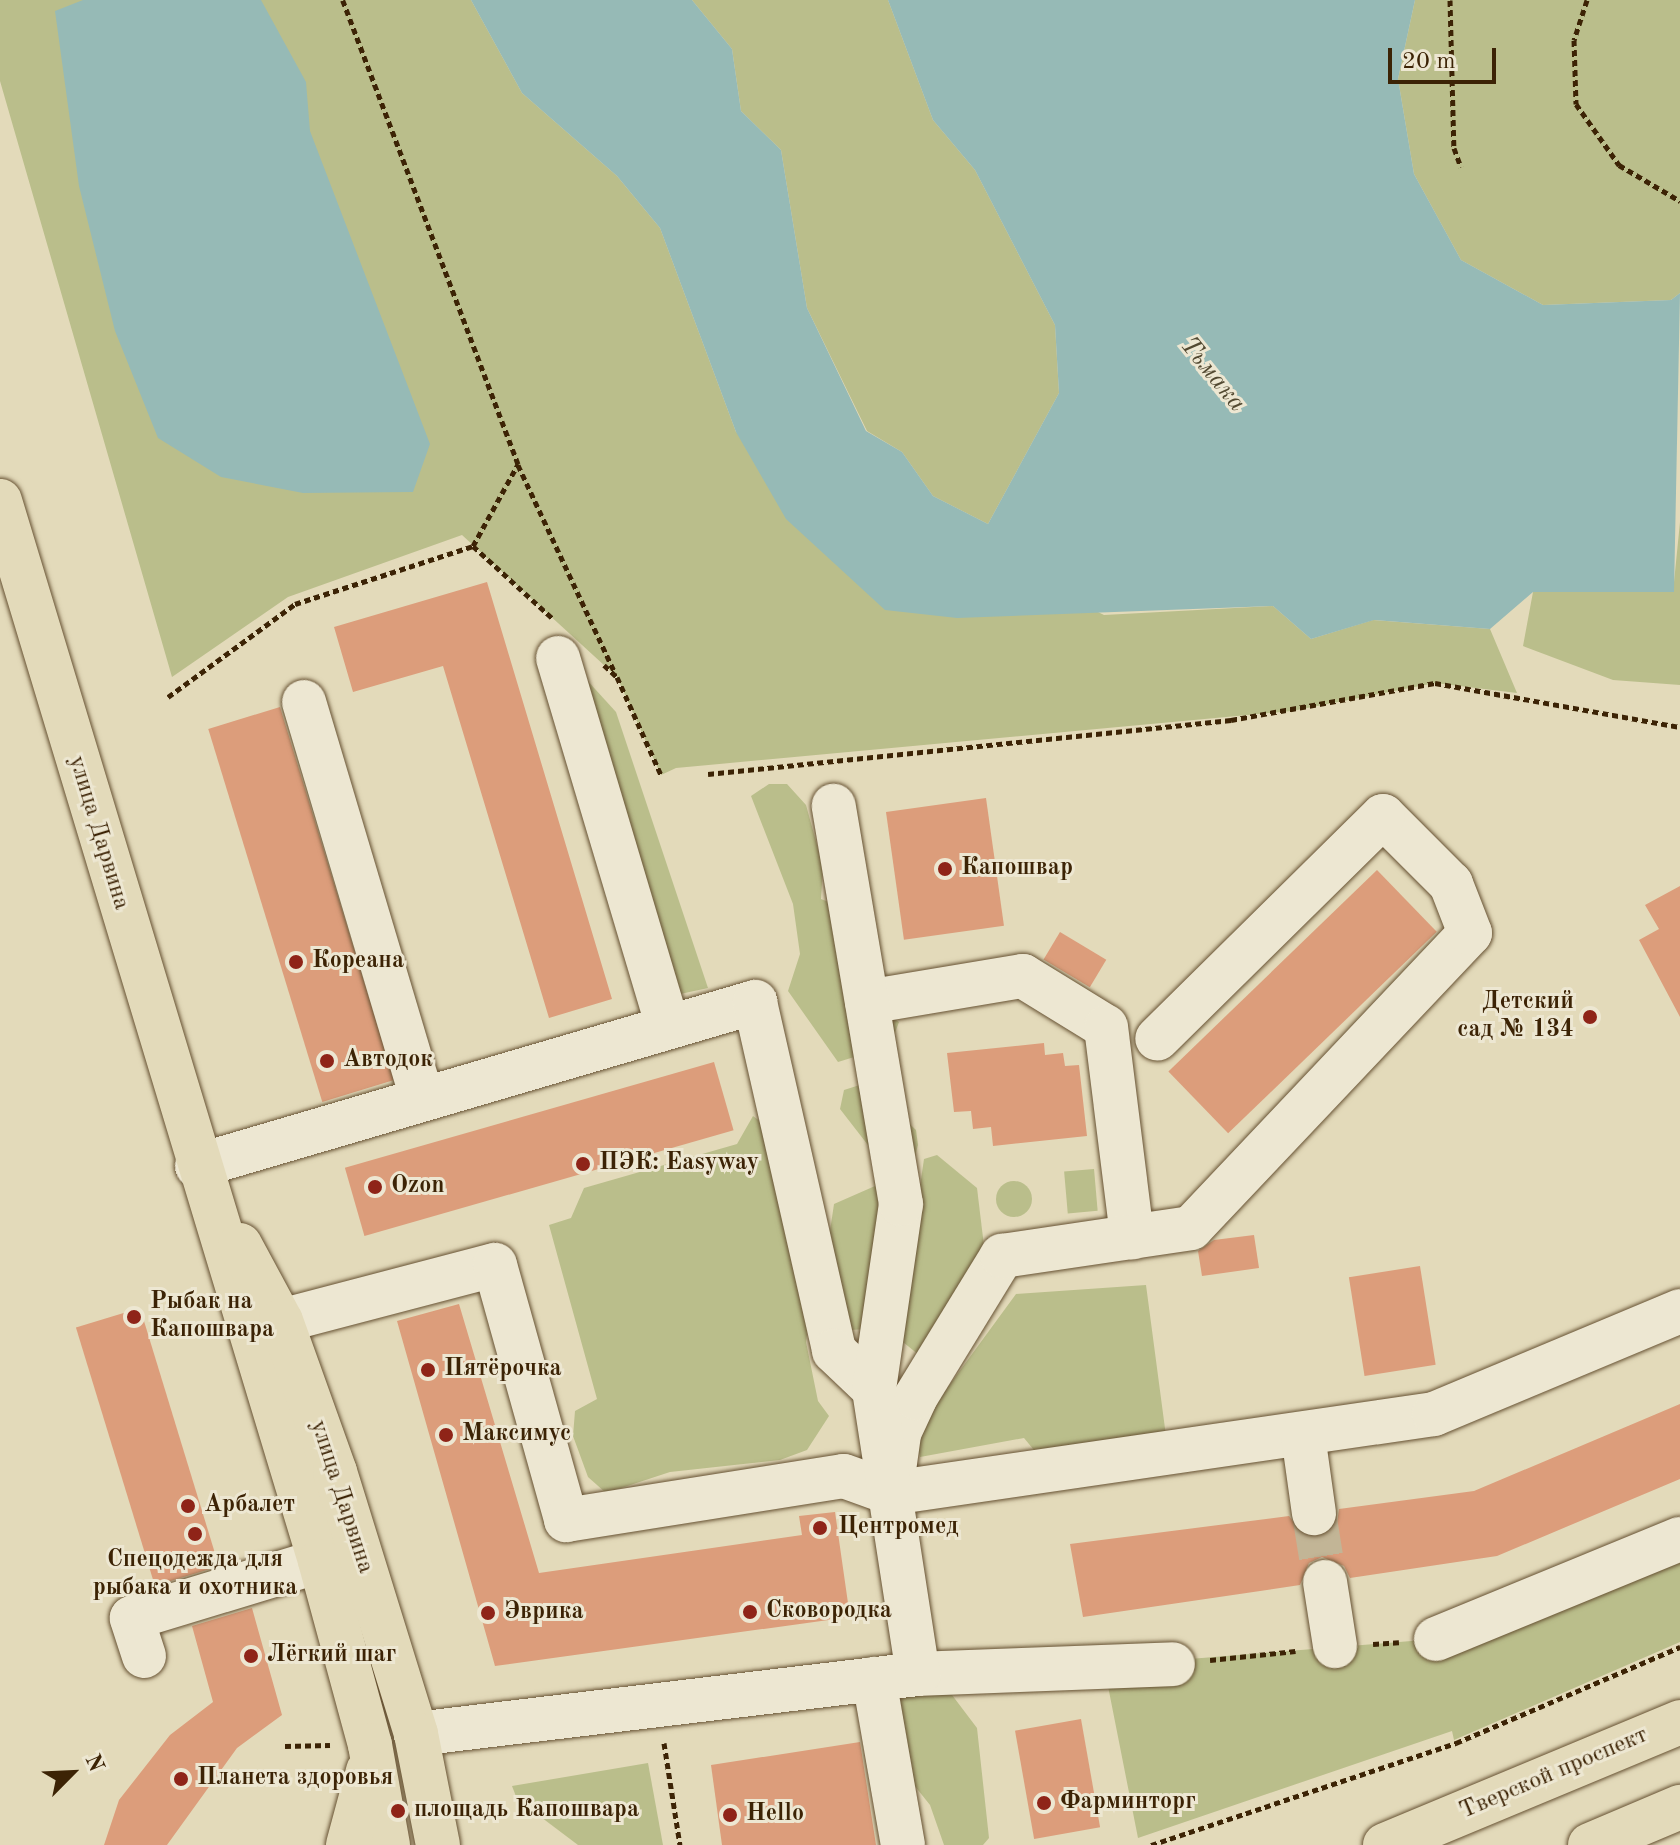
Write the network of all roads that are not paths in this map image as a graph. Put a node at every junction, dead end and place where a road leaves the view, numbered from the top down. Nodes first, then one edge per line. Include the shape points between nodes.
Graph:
1 (0, 501) edge
2 (558, 658) dead end
3 (304, 702) dead end
4 (834, 806) dead end
5 (867, 1002) junction
6 (668, 1027) junction
7 (1157, 1039) dead end
8 (422, 1098) junction
9 (197, 1166) junction
10 (1132, 1237) junction
11 (1680, 1311) edge
12 (281, 1321) junction
13 (874, 1389) junction
14 (1303, 1435) junction
15 (891, 1493) junction
16 (1314, 1513) tunnel mouth
17 (1680, 1539) edge
18 (320, 1561) junction
19 (1325, 1582) tunnel mouth
20 (1436, 1639) dead end
21 (1335, 1646) dead end
22 (144, 1656) dead end
23 (1173, 1664) dead end
24 (918, 1674) junction
25 (874, 1679) junction
26 (1680, 1722) edge
27 (416, 1734) junction
28 (370, 1745) junction
29 (427, 1785) junction
30 (1680, 1807) edge
31 (1430, 1834) edge
32 (348, 1845) edge
33 (388, 1845) edge
34 (438, 1845) edge
35 (466, 1845) edge
36 (903, 1845) edge
37 (1385, 1845) edge
38 (1590, 1845) edge

1 - 9 main road, улица Дарвина
2 - 6 lane
3 - 8 lane
4 - 5 lane
5 - 10 lane via 1023,976 1106,1027
5 - 13 lane via 901,1204
6 - 8 lane
6 - 13 lane via 755,1002 834,1351
7 - 10 lane via 1383,816 1451,884 1470,933 1191,1228
8 - 9 lane
9 - 12 main road, улица Дарвина
9 - 18 main road, улица Дарвина
10 - 15 lane via 1002,1256 910,1409
11 - 14 lane via 1434,1414
12 - 15 lane via 495,1265 566,1520 844,1476
12 - 27 main road, улица Дарвина
13 - 15 lane
14 - 15 lane
14 - 16 lane
15 - 24 lane
17 - 20 lane
18 - 22 lane via 132,1618
18 - 28 main road, улица Дарвина
19 - 21 lane
23 - 24 lane
24 - 25 lane
25 - 27 lane
25 - 36 lane
26 - 31 main road, Тверской проспект
27 - 29 main road, улица Дарвина
28 - 32 main road
28 - 33 main road, улица Дарвина
29 - 34 main road, улица Дарвина
29 - 35 main road
30 - 38 main road
31 - 37 main road, Тверской проспект

